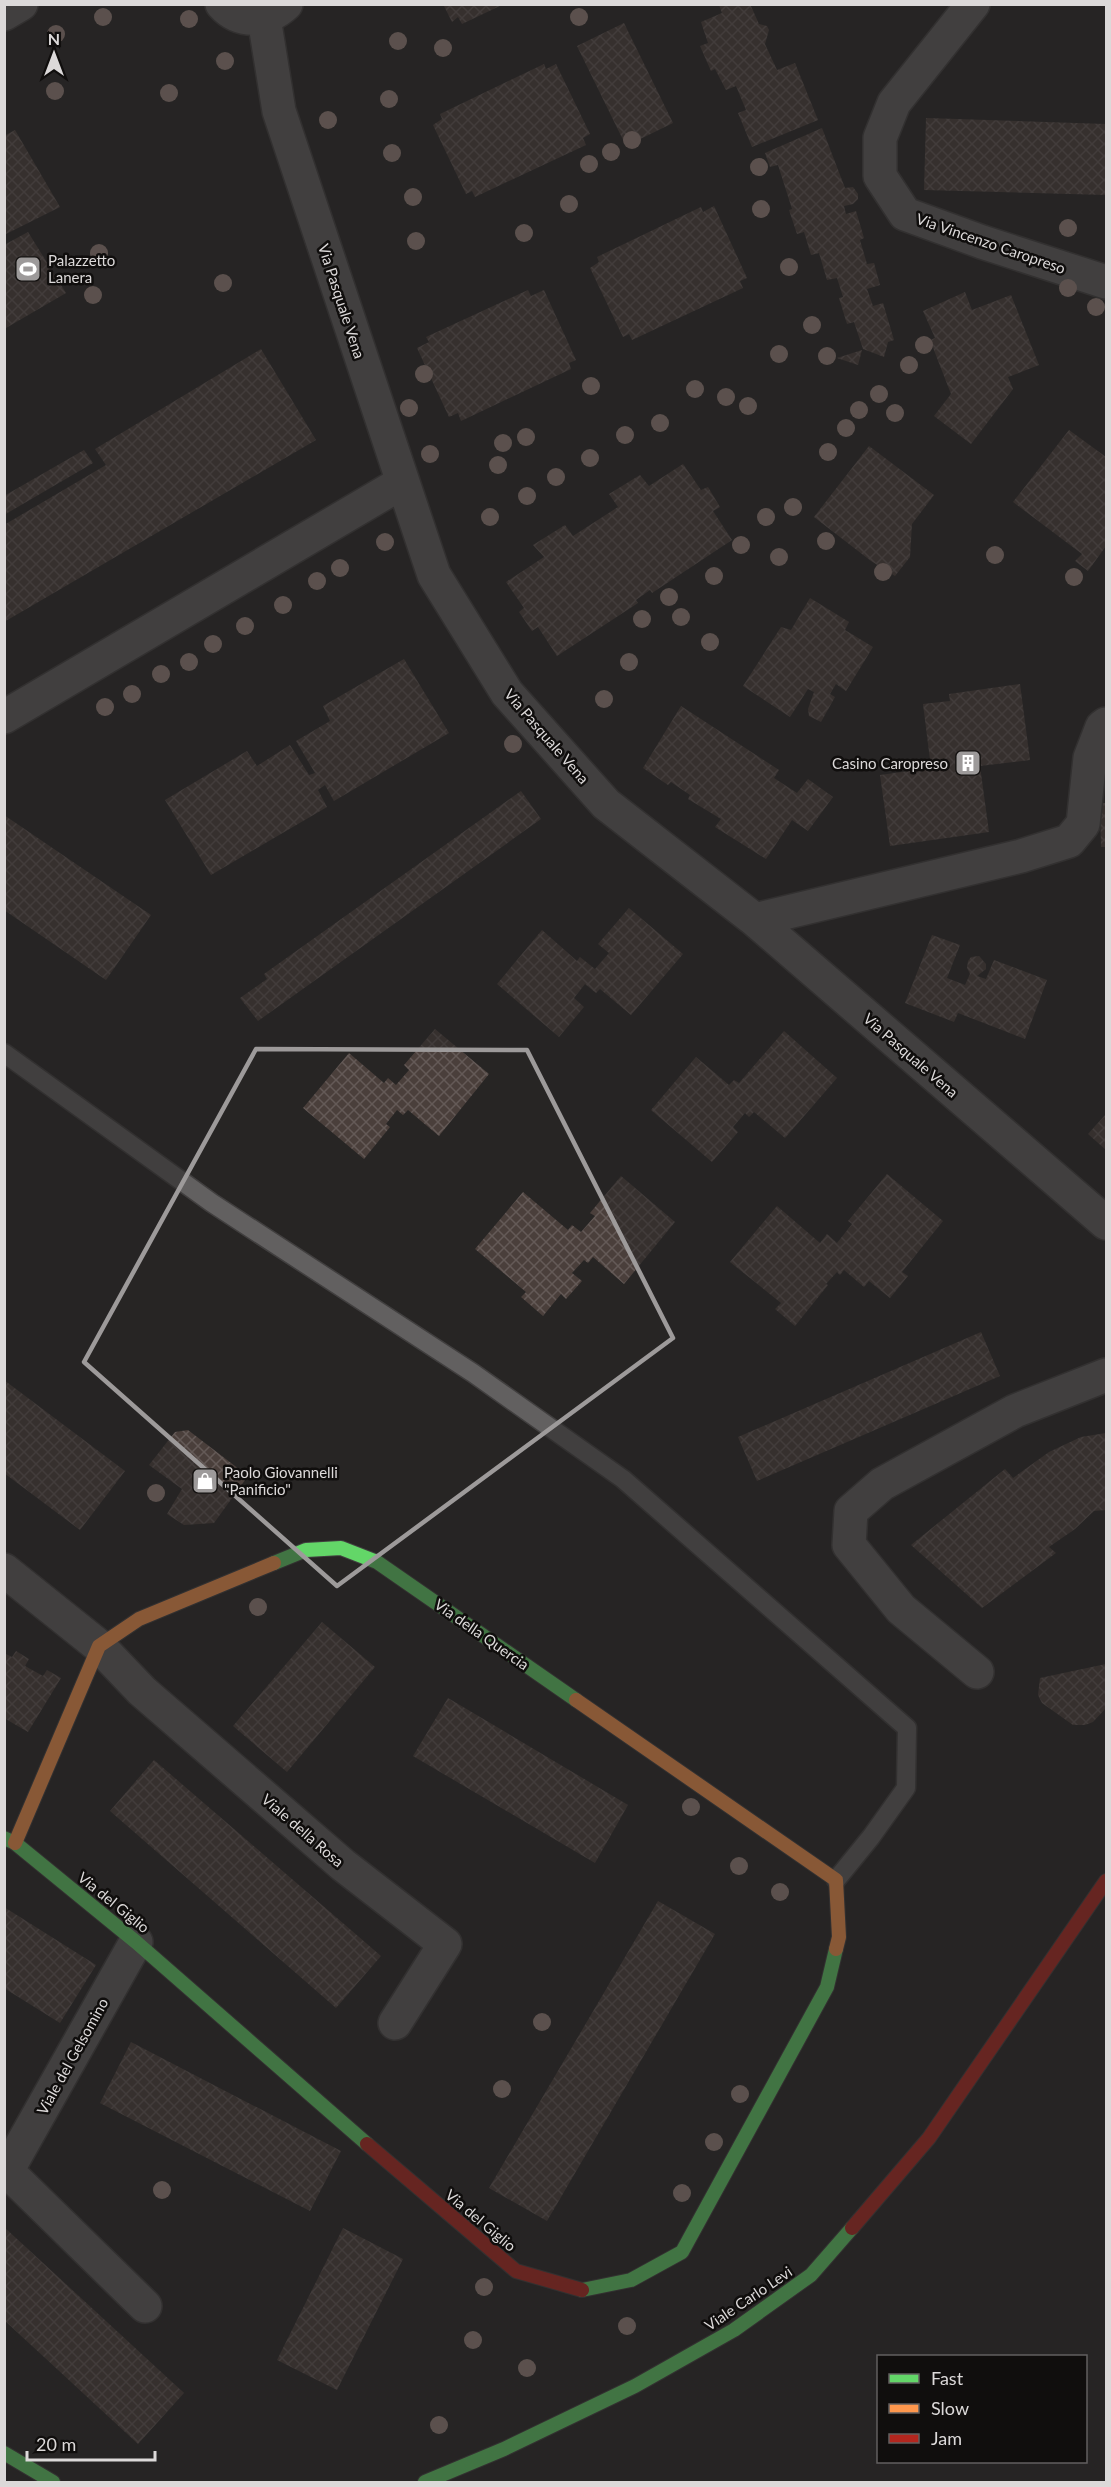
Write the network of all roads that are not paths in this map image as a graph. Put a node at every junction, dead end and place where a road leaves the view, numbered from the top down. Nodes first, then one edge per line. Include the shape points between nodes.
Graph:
1 (21, 4) edge
2 (222, 4) edge
3 (973, 4) edge
4 (275, 11) edge
5 (4, 14) edge
6 (1107, 282) edge
7 (403, 482) junction
8 (4, 717) edge
9 (1107, 724) edge
10 (755, 920) junction
11 (4, 1053) edge
12 (1107, 1224) edge
13 (1107, 1375) edge
14 (4, 1570) edge
15 (99, 1646) junction
16 (977, 1672) dead end
17 (10, 1840) edge
18 (836, 1880) junction
19 (1107, 1881) edge
20 (136, 1942) junction
21 (395, 2023) dead end
22 (6, 2169) edge
23 (145, 2306) dead end
24 (4, 2453) edge
25 (53, 2482) edge
26 (425, 2482) edge

1 - 5 street
2 - 4 street, Via Pasquale Vena via 235,15 249,19
3 - 6 street, Via Vincenzo Caropreso via 894,103 880,138 880,176 905,214
4 - 7 street, Via Pasquale Vena via 279,111
7 - 8 street
7 - 10 street, Via Pasquale Vena via 434,575 507,693 606,804
9 - 10 street via 1102,727 1090,758 1083,824 1070,841
10 - 12 street, Via Pasquale Vena
11 - 18 lane via 212,1203 473,1373 623,1479 907,1728 906,1788
13 - 16 street via 1015,1411 882,1484 851,1511 849,1545 900,1609
14 - 15 street
15 - 17 street
15 - 18 street, Via della Quercia via 139,1619 306,1550 341,1548 377,1562
15 - 21 street, Viale della Rosa via 142,1690 343,1865 445,1944
17 - 20 street, Via del Giglio
18 - 20 street, Via del Giglio via 839,1936 827,1987 682,2252 631,2280 584,2291 516,2271
19 - 26 street, Viale Carlo Levi via 929,2138 811,2275 734,2330 635,2386
20 - 22 street, Viale del Gelsomino
22 - 23 street, Viale del Gelsomino
24 - 25 street

